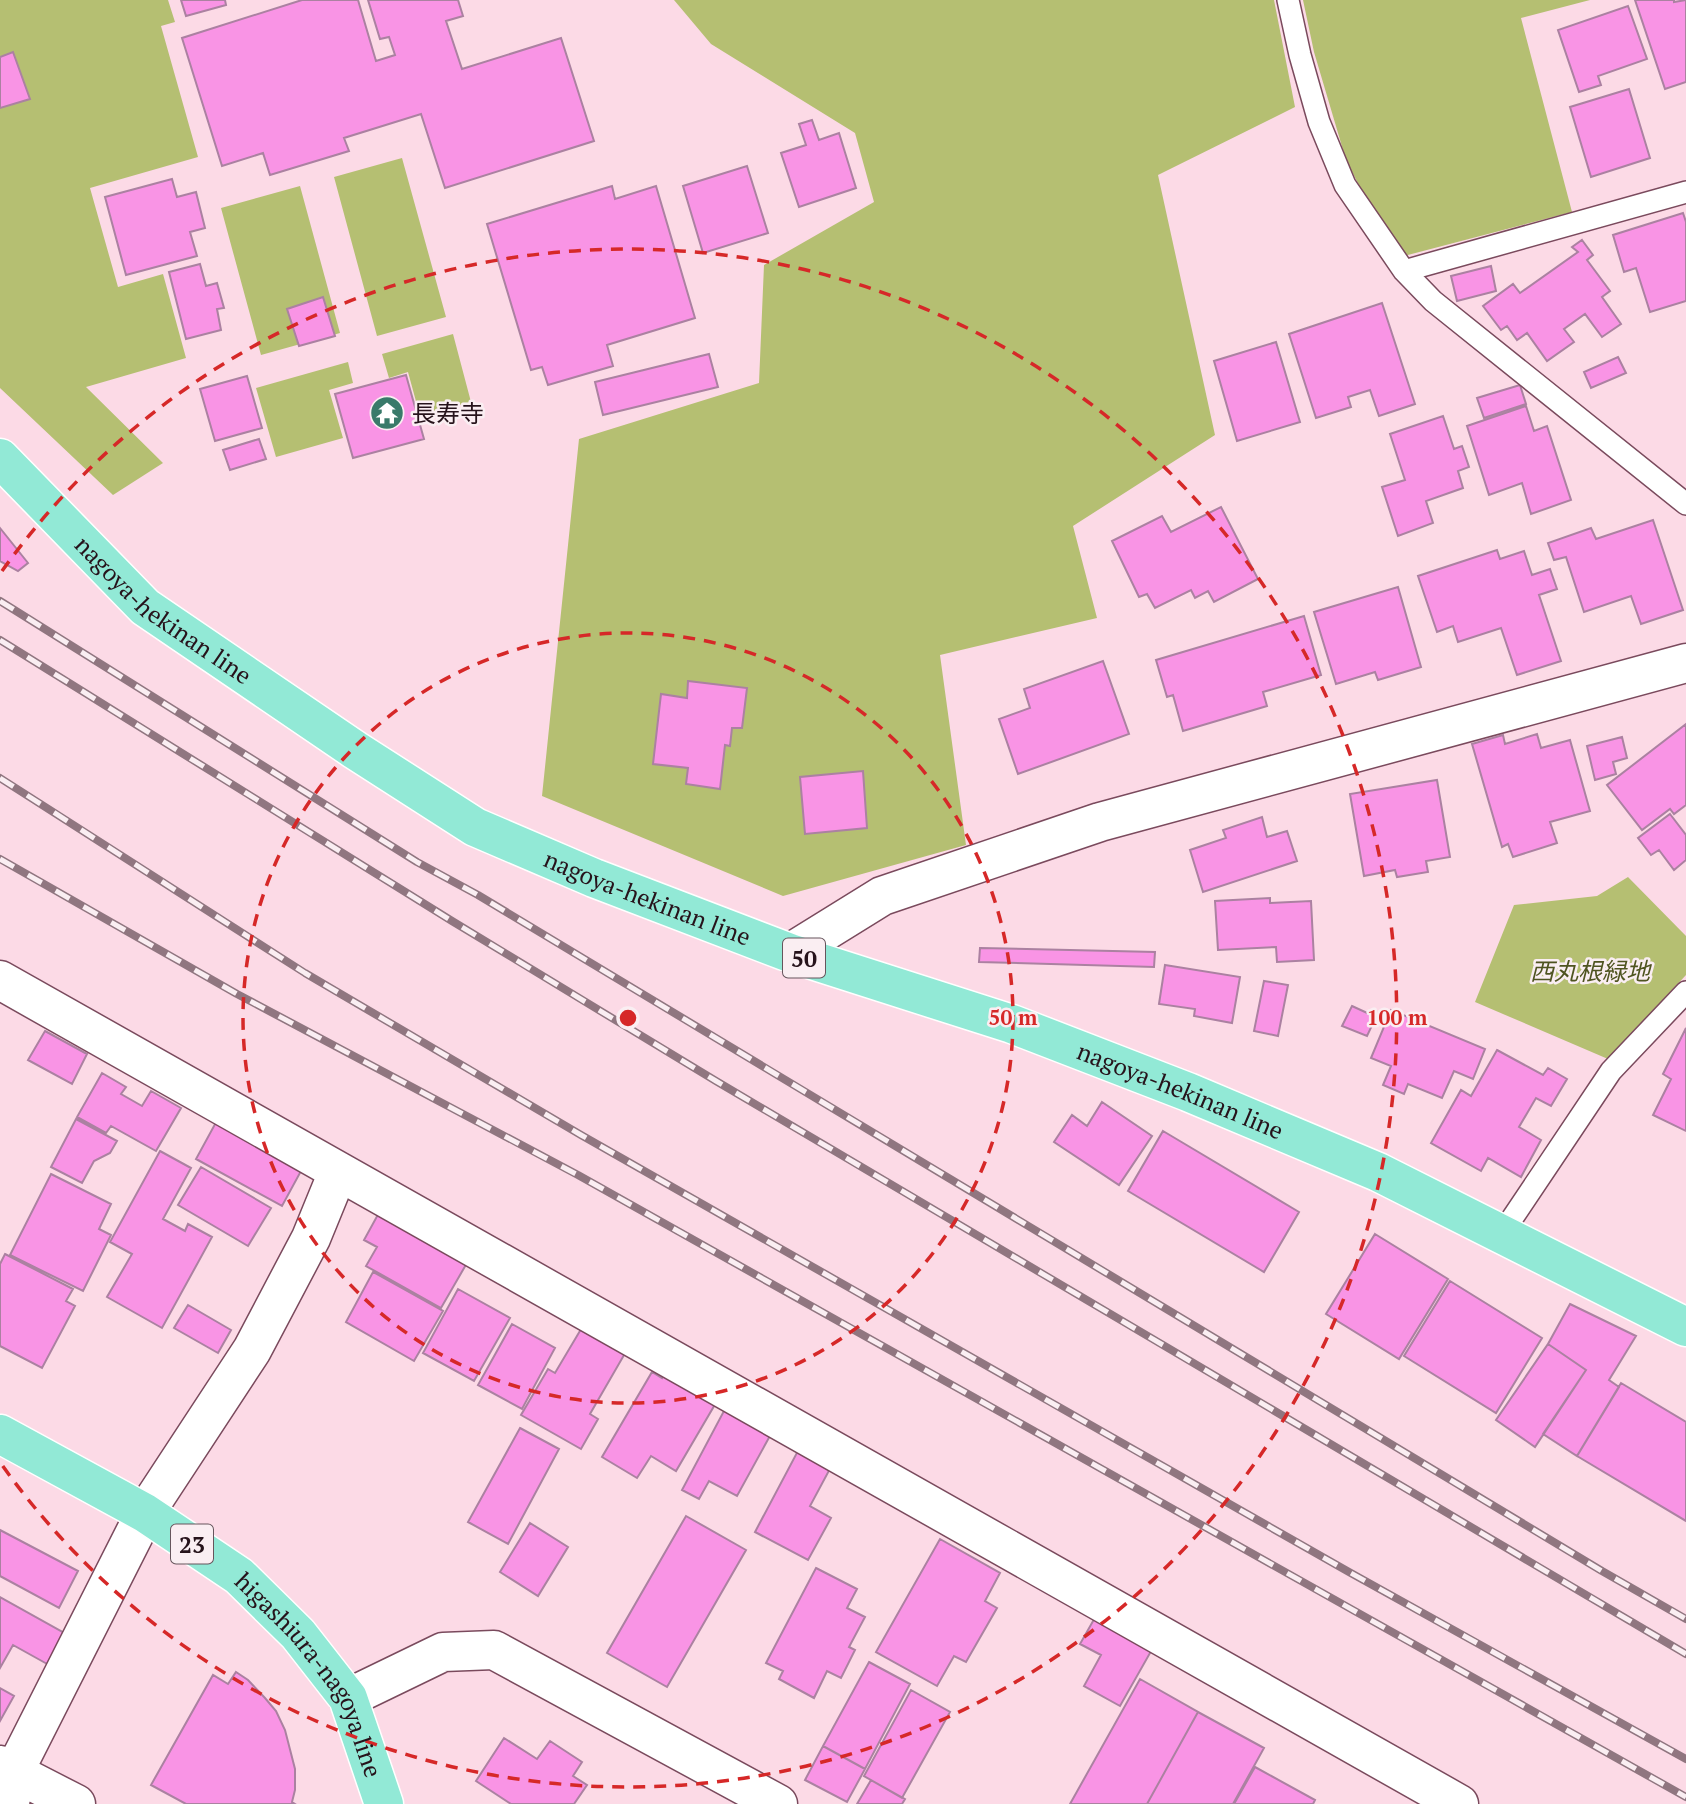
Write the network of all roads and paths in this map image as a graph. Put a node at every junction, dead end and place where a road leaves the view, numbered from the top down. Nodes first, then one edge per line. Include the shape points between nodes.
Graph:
1 (1288, 0) edge
2 (1686, 192) edge
3 (1405, 271) junction
4 (0, 458) edge
5 (1686, 504) edge
6 (1686, 663) edge
7 (790, 953) junction
8 (0, 980) edge
9 (1686, 992) edge
10 (338, 1172) junction
11 (1501, 1235) junction
12 (1686, 1327) edge
13 (0, 1434) edge
14 (145, 1513) junction
15 (348, 1698) junction
16 (8, 1780) edge
17 (76, 1804) edge
18 (384, 1804) edge
19 (778, 1804) edge
20 (1460, 1804) edge

1 - 3 lane via 1319,122 1345,185
2 - 3 lane
3 - 5 lane via 1433,301
4 - 7 main road, nagoya-hekinan line / 50 via 145,607 475,827
6 - 7 street via 1100,822 882,897
7 - 11 main road, nagoya-hekinan line / 50 via 1012,1024 1188,1092 1378,1172
8 - 10 street
9 - 11 lane via 1611,1071
10 - 14 street via 311,1238 252,1350
10 - 20 street
11 - 12 main road, nagoya-hekinan line / 50
13 - 14 main road, higashiura-nagoya line / 23
14 - 15 main road, higashiura-nagoya line / 23 via 239,1576 298,1634
14 - 16 street
15 - 18 main road, higashiura-nagoya line / 23
15 - 19 street via 443,1652 494,1650
16 - 17 street

